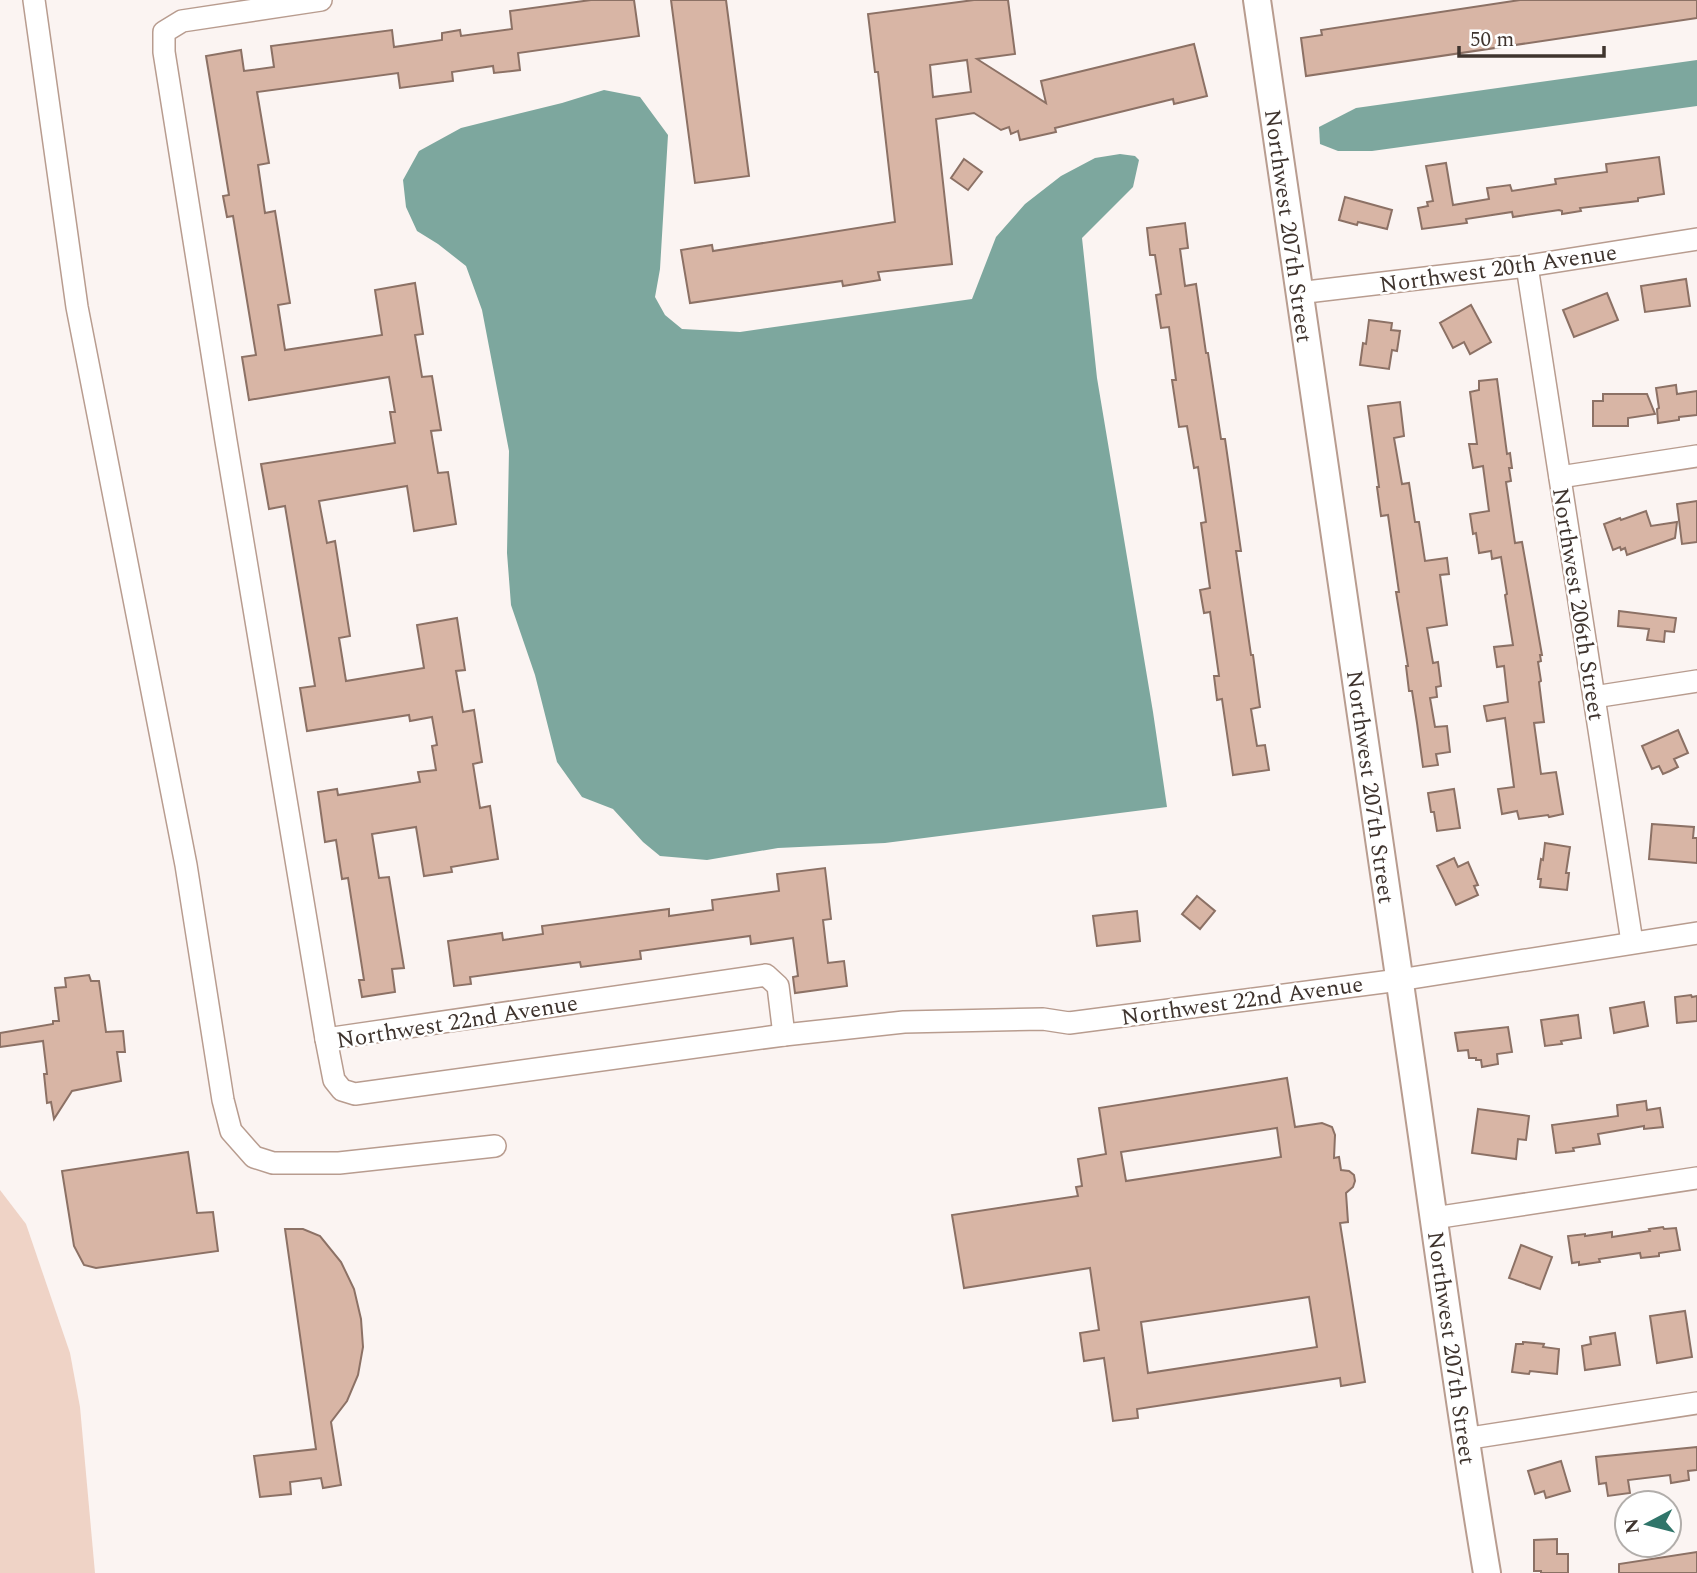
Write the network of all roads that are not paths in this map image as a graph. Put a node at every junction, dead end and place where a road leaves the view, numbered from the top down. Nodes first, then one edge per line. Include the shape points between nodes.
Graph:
1 (34, 0) edge
2 (321, 0) edge
3 (1257, 0) edge
4 (1697, 239) edge
5 (1527, 266) junction
6 (1298, 293) junction
7 (1697, 456) edge
8 (1560, 477) junction
9 (1697, 681) edge
10 (1594, 697) junction
11 (1697, 933) edge
12 (1632, 943) junction
13 (1399, 980) junction
14 (784, 1035) junction
15 (326, 1039) junction
16 (495, 1146) dead end
17 (1697, 1178) edge
18 (1434, 1218) junction
19 (1697, 1403) edge
20 (1464, 1439) junction
21 (1487, 1573) edge

1 - 16 street via 77,307 186,864 231,1131 254,1157 273,1163 339,1163
2 - 15 street via 182,21 164,32 164,52
3 - 6 street, Northwest 207th Street
4 - 5 street, Northwest 20th Avenue
5 - 6 street, Northwest 20th Avenue
5 - 8 street, Northwest 206th Street
6 - 13 street, Northwest 207th Street
7 - 8 street
8 - 10 street, Northwest 206th Street
9 - 10 street
10 - 12 street, Northwest 206th Street
11 - 12 street, Northwest 22nd Avenue
12 - 13 street, Northwest 22nd Avenue
13 - 14 street, Northwest 22nd Avenue via 1069,1023 1043,1019 904,1022
13 - 18 street, Northwest 207th Street
14 - 15 street, Northwest 22nd Avenue via 355,1094 342,1090 334,1080
14 - 15 street, Northwest 22nd Avenue via 778,986 766,975
17 - 18 street
18 - 20 street, Northwest 207th Street
19 - 20 street
20 - 21 street, Northwest 207th Street

